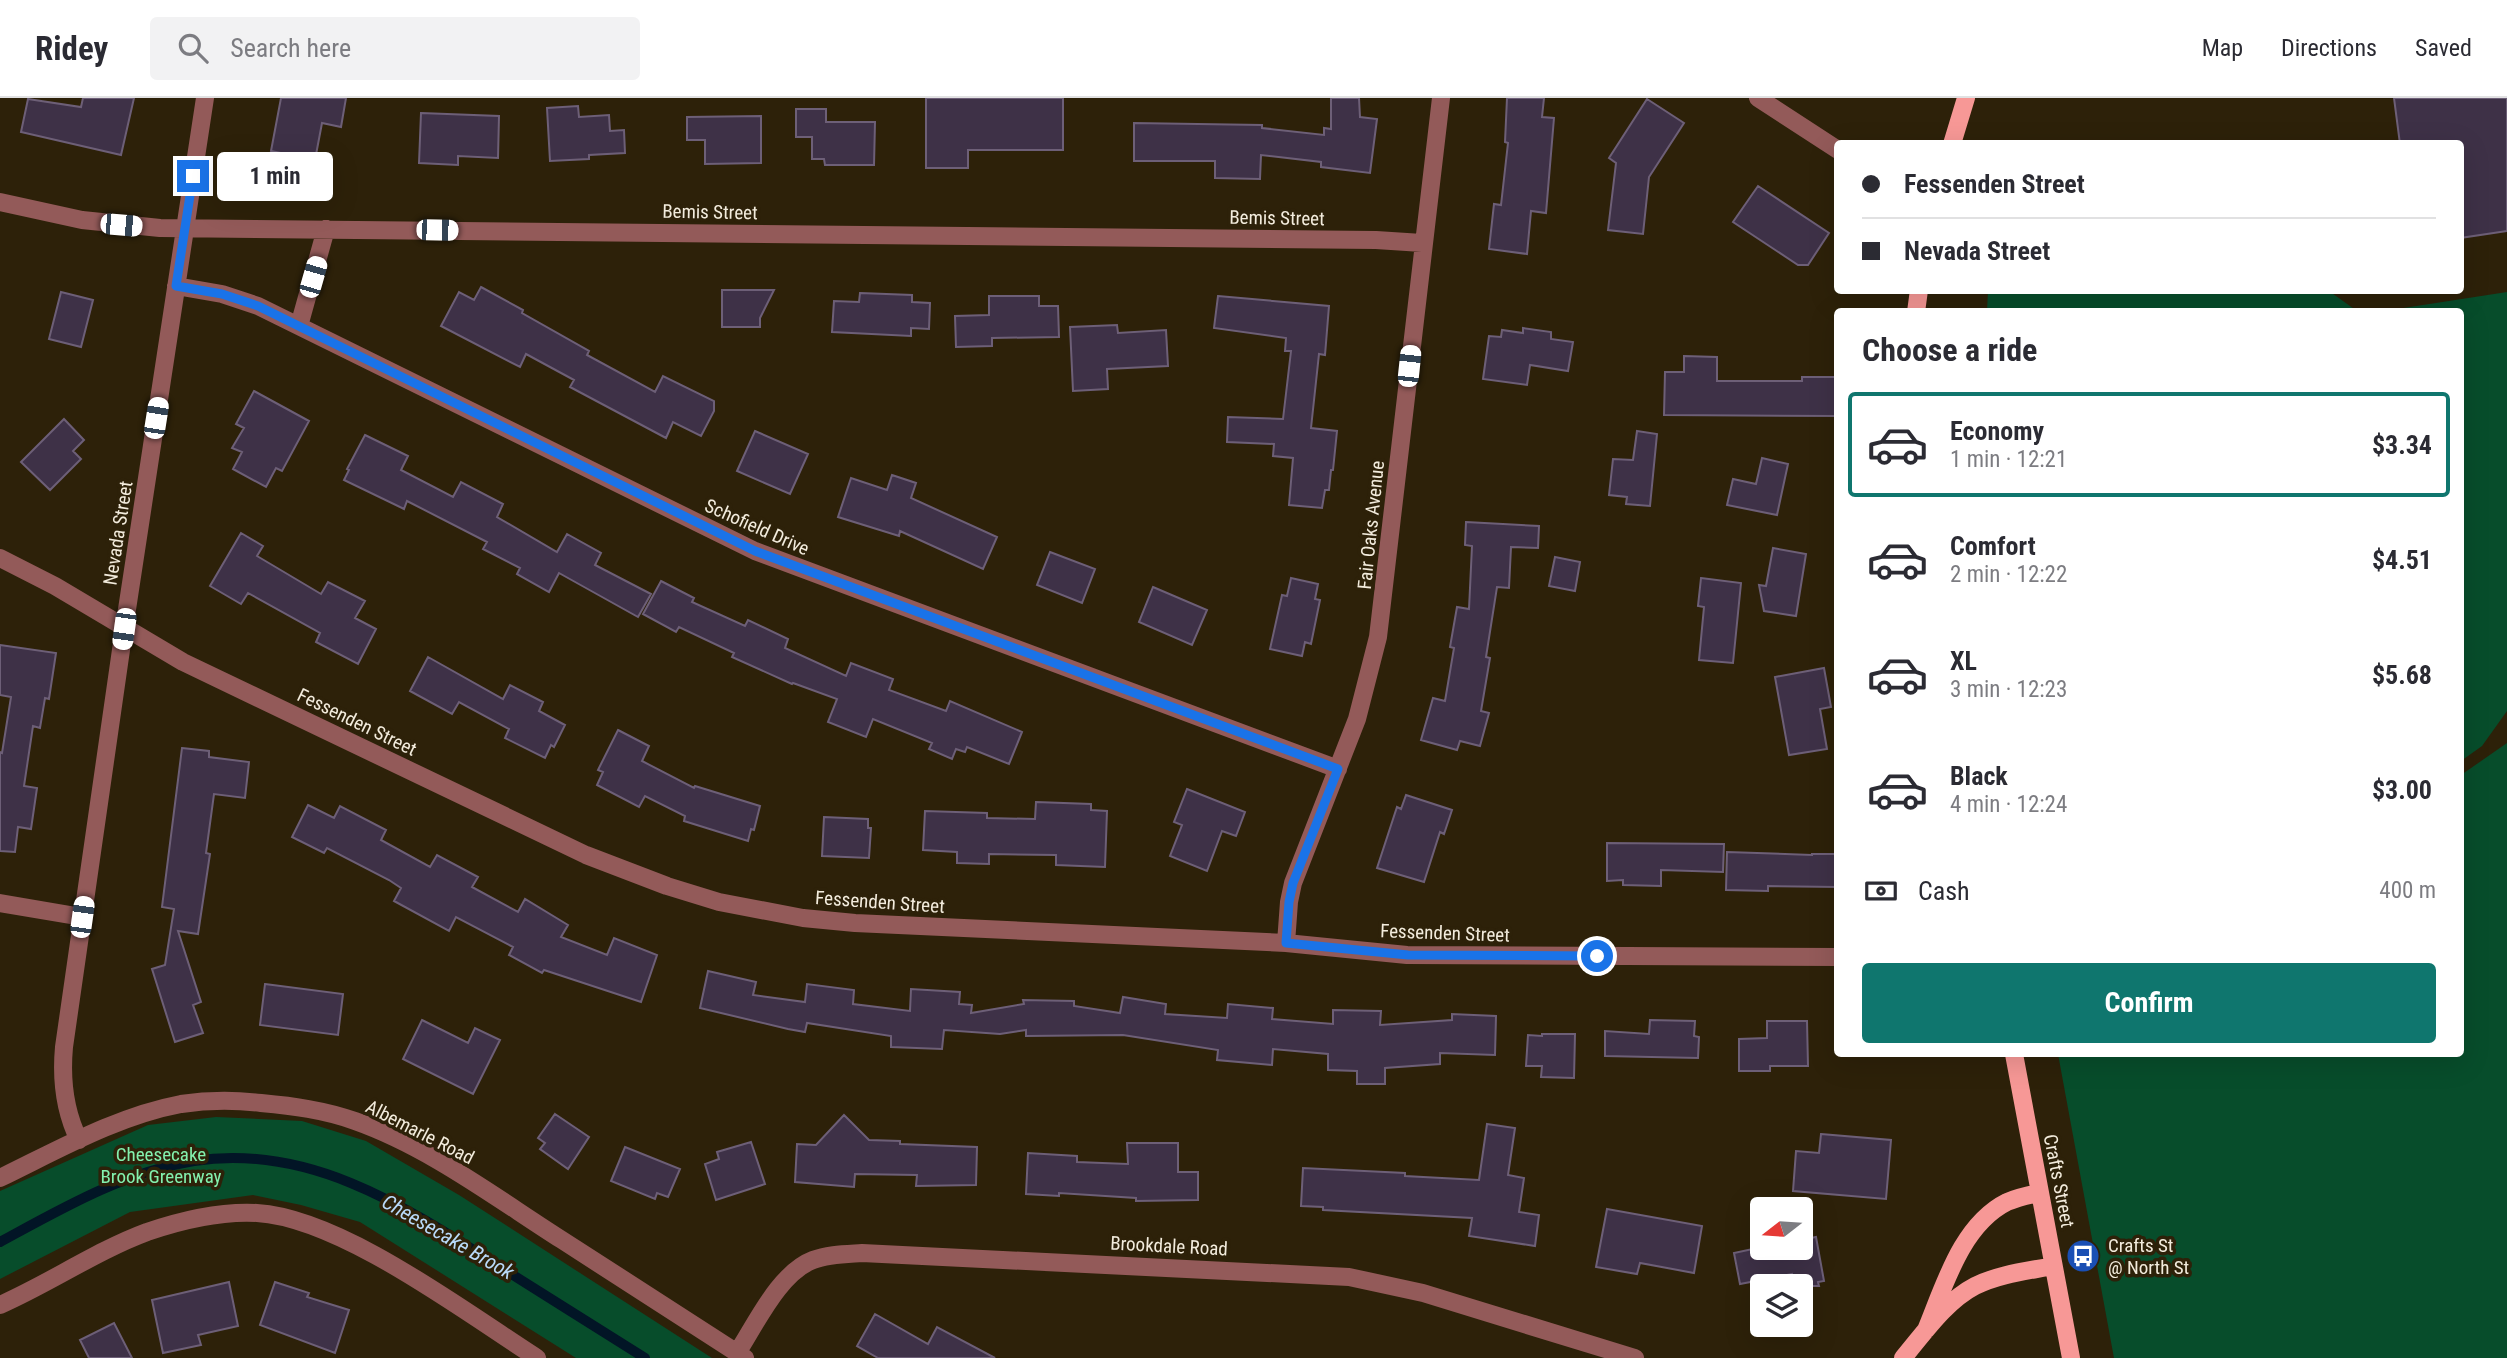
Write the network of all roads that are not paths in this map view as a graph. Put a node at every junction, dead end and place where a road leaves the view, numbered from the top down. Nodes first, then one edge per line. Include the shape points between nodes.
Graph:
1 (205, 98) edge
2 (1441, 98) edge
3 (1758, 98) edge
4 (1966, 98) edge
5 (1953, 140) edge
6 (1834, 146) edge
7 (0, 202) edge
8 (186, 228) junction
9 (326, 229) junction
10 (1422, 243) junction
11 (176, 286) junction
12 (299, 326) junction
13 (0, 558) edge
14 (124, 629) junction
15 (1338, 769) junction
16 (0, 903) edge
17 (82, 917) junction
18 (1286, 943) junction
19 (1834, 957) edge
20 (2015, 1057) edge
21 (79, 1140) junction
22 (0, 1178) edge
23 (2039, 1193) junction
24 (2053, 1266) junction
25 (0, 1305) edge
26 (1926, 1330) junction
27 (741, 1356) edge
28 (537, 1358) edge
29 (1635, 1358) edge
30 (1902, 1358) edge
31 (2071, 1358) edge

1 - 8 street, Nevada Street
2 - 10 street, Fair Oaks Avenue
3 - 6 street
4 - 5 main road
7 - 8 street, Bemis Street via 92,221
8 - 9 street, Bemis Street
8 - 11 street, Nevada Street
9 - 10 street, Bemis Street
9 - 12 street
10 - 15 street, Fair Oaks Avenue via 1380,628 1365,693
11 - 12 street, Schofield Drive via 240,299
11 - 14 street, Nevada Street
12 - 15 street, Schofield Drive via 755,551
13 - 14 street, Fessenden Street
14 - 17 street, Nevada Street
14 - 18 street, Fessenden Street via 183,662 586,855 719,902 855,923
15 - 18 street, Fair Oaks Avenue via 1293,883
16 - 17 street
17 - 21 street, Nevada Street via 62,1065 68,1112
18 - 19 street, Fessenden Street via 1408,955
20 - 23 main road, Crafts Street
21 - 22 street, Albemarle Road
21 - 27 street, Albemarle Road via 144,1113 206,1101 295,1107 356,1122 452,1170
23 - 24 main road, Crafts Street
23 - 26 main road via 2006,1203 1980,1224 1951,1270
24 - 26 main road via 1973,1287
24 - 31 main road, Crafts Street
25 - 28 street via 149,1232 204,1217 258,1213 297,1222 355,1246
26 - 30 main road
27 - 29 street, Brookdale Road via 777,1290 793,1272 824,1257 862,1254 1349,1277 1411,1290

